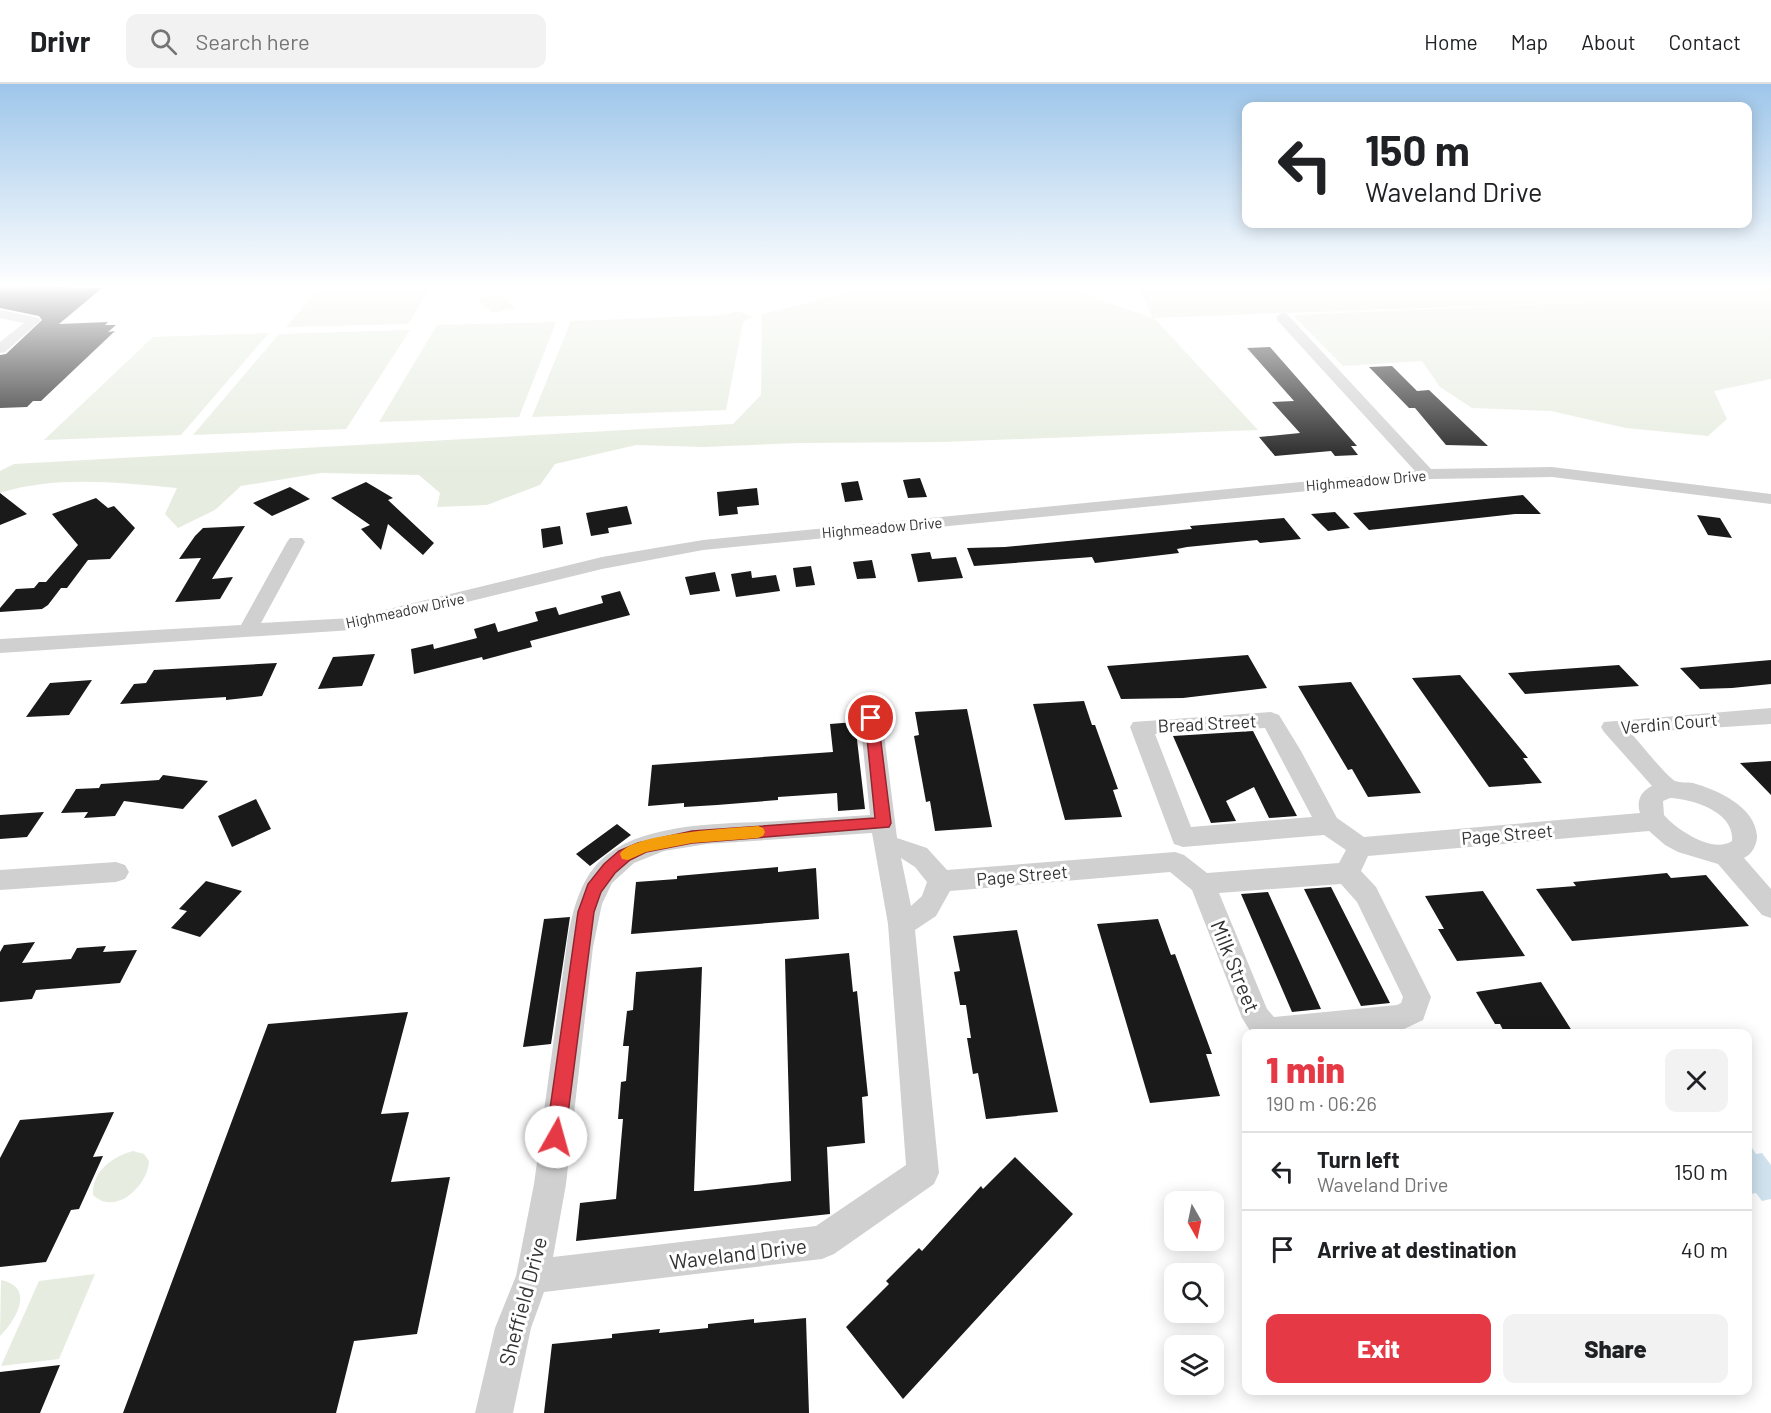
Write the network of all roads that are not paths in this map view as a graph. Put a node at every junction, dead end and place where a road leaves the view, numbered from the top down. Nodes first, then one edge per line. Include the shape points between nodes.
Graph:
1 (1311, 348) edge
2 (1427, 474) junction
3 (1771, 499) edge
4 (296, 542) dead end
5 (247, 631) junction
6 (0, 646) edge
7 (1771, 716) edge
8 (871, 718) dead end
9 (1668, 789) junction
10 (1655, 821) junction
11 (1328, 825) junction
12 (885, 834) junction
13 (1183, 837) junction
14 (1360, 848) junction
15 (1725, 854) junction
16 (1175, 862) junction
17 (116, 872) dead end
18 (1347, 873) junction
19 (0, 880) edge
20 (940, 881) junction
21 (1202, 884) junction
22 (1771, 907) edge
23 (901, 924) junction
24 (1272, 1029) edge
25 (1284, 1029) edge
26 (533, 1276) junction
27 (494, 1413) edge

1 - 2 street
2 - 3 street, Highmeadow Drive via 1552,472
2 - 5 street, Highmeadow Drive via 703,545 602,563 352,624
4 - 5 street
5 - 6 street, Highmeadow Drive
7 - 9 street, Verdin Court via 1612,727
8 - 12 street, Waveland Drive
9 - 10 street via 1652,796 1648,803
9 - 15 street via 1712,799 1737,817 1747,837 1737,852
10 - 14 street, Page Street
10 - 15 street via 1694,849
11 - 13 street
11 - 13 street, Bread Street via 1271,720 1141,727
11 - 14 street
12 - 20 street via 929,862
12 - 23 street, Waveland Drive
12 - 26 street, Sheffield Drive via 692,837 644,847 609,868 594,889 586,912 550,1184
13 - 16 street
14 - 18 street
15 - 22 street
16 - 20 street, Page Street
16 - 21 street
17 - 19 street
18 - 21 street
18 - 25 street, Milk Street via 1367,895 1417,997 1413,1011 1400,1018
20 - 23 street via 935,901 919,916
21 - 24 street, Milk Street via 1256,1018
23 - 26 street, Waveland Drive via 923,1173 822,1242
26 - 27 street, Sheffield Drive via 513,1328

